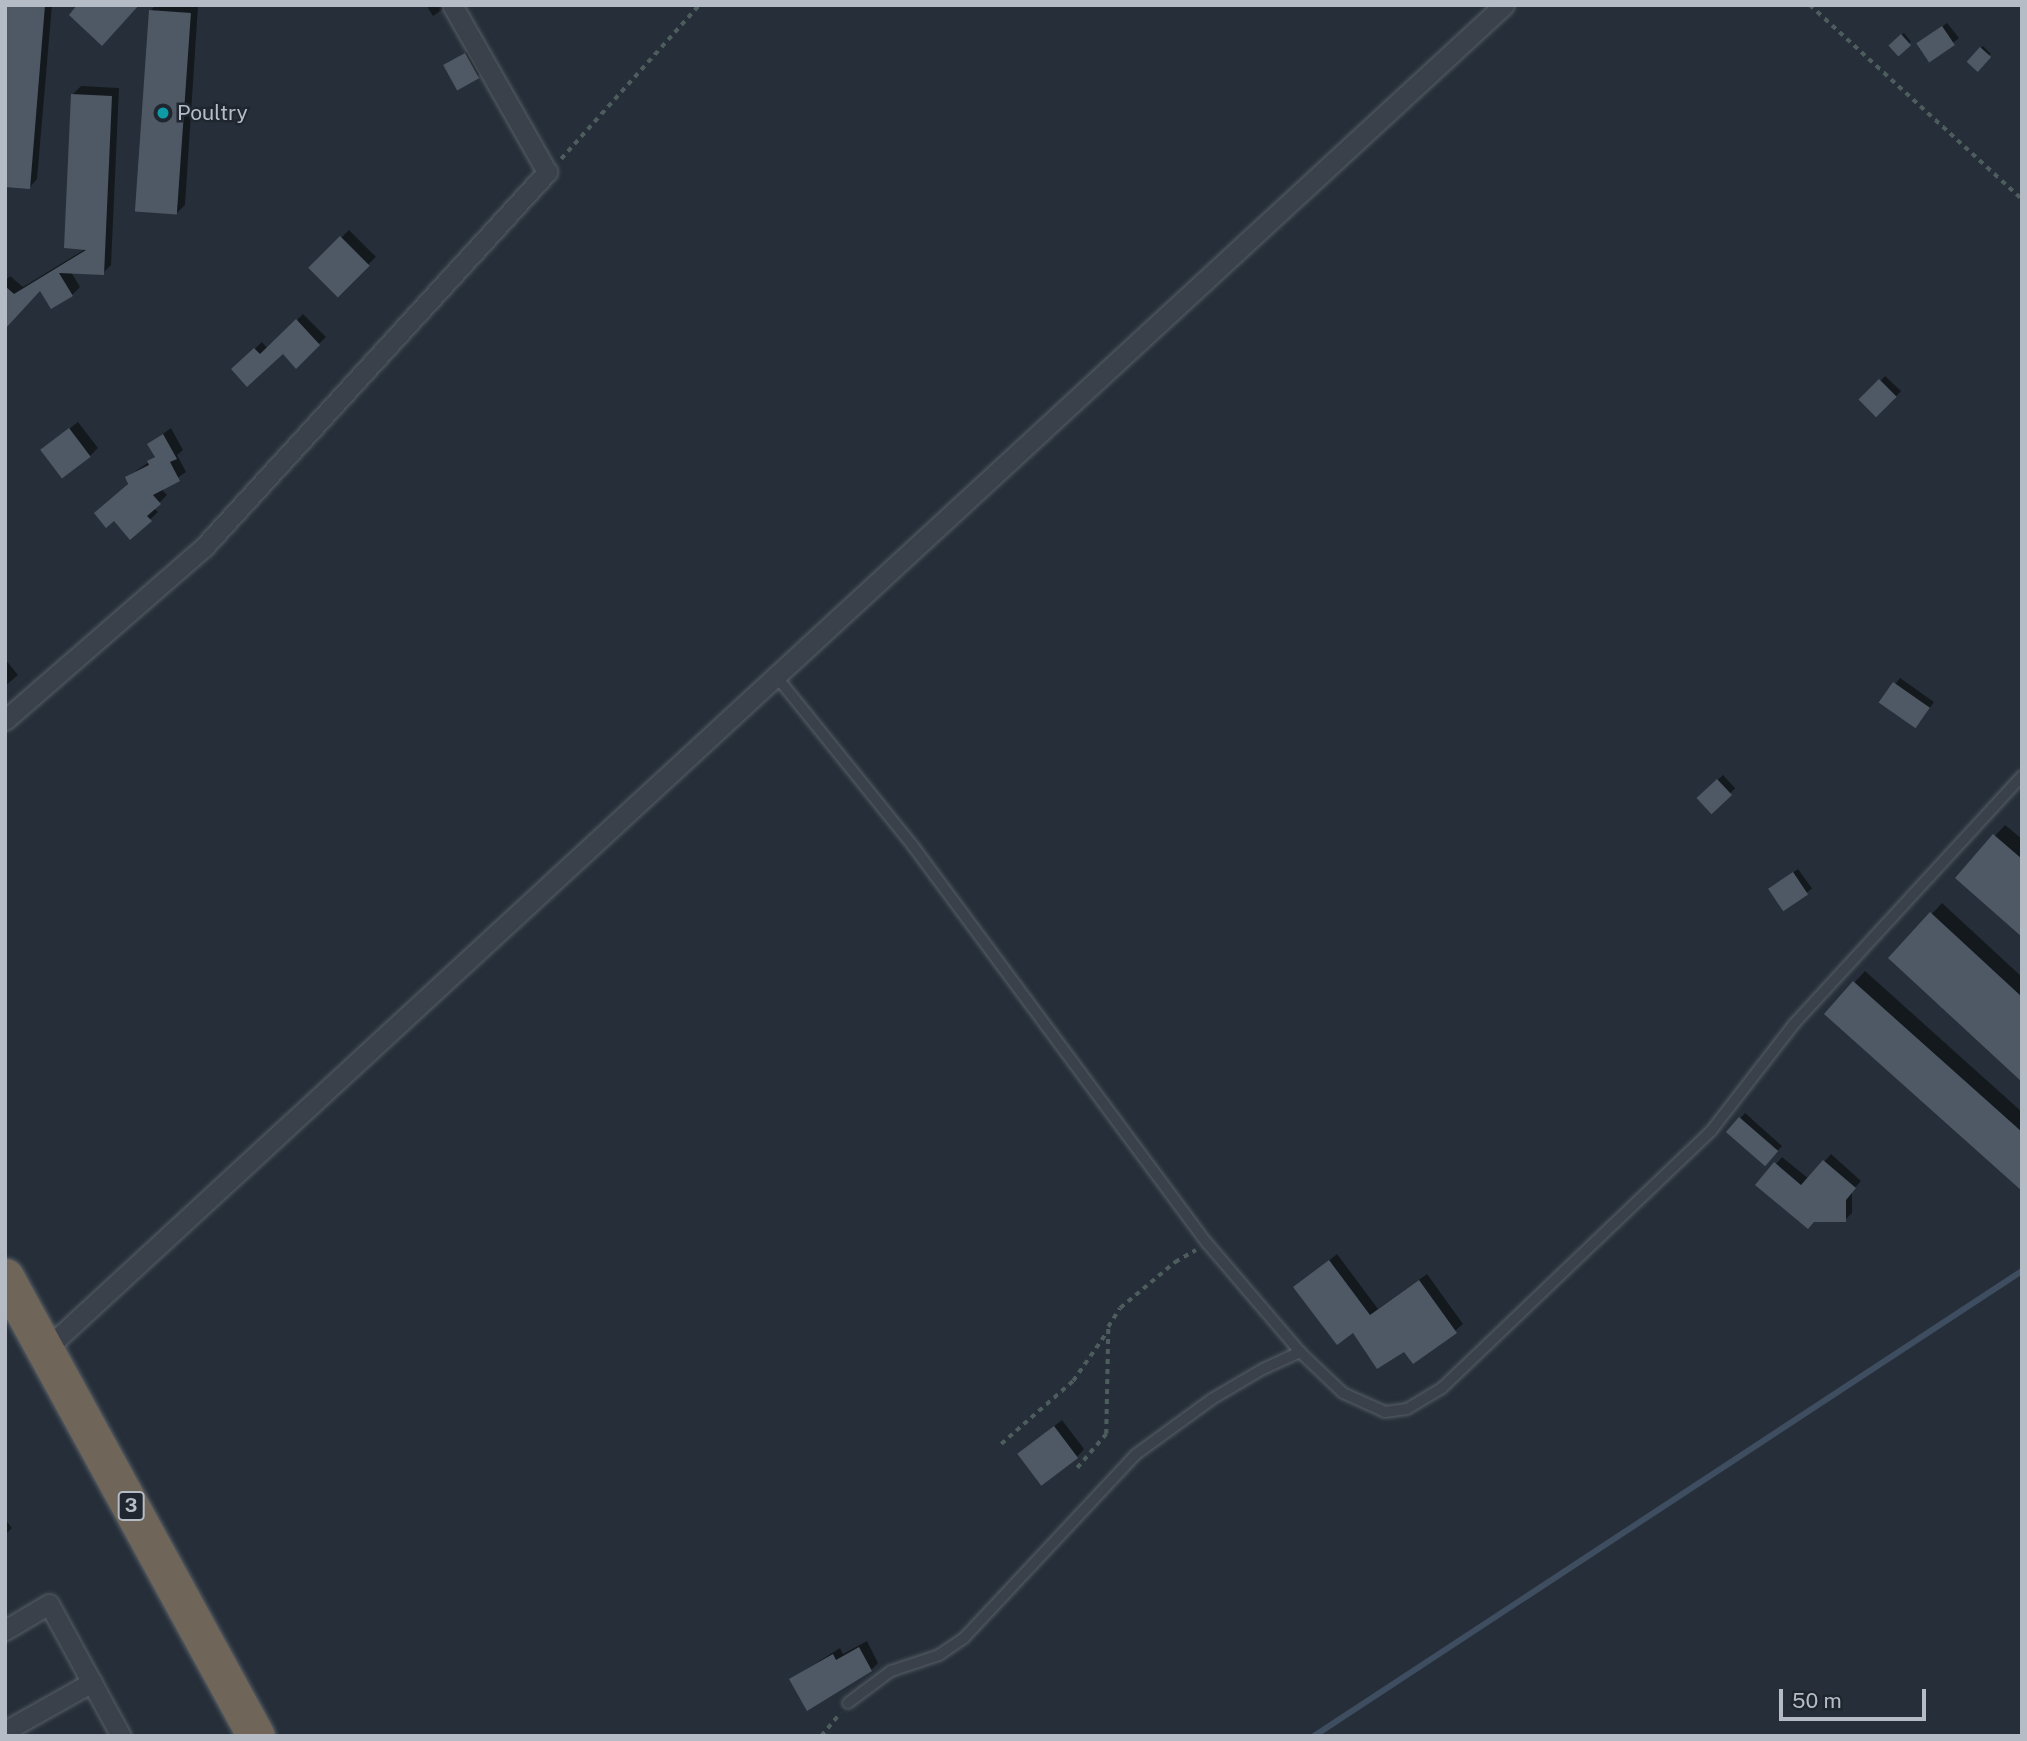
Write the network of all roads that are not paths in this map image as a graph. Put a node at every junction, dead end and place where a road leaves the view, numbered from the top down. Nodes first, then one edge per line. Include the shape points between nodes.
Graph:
1 (452, 5) edge
2 (1504, 5) edge
3 (776, 676) junction
4 (5, 720) edge
5 (2022, 776) edge
6 (5, 1277) edge
7 (46, 1349) junction
8 (1300, 1352) junction
9 (5, 1630) edge
10 (92, 1682) junction
11 (848, 1703) road end
12 (5, 1731) edge
13 (121, 1736) edge
14 (256, 1736) edge

1 - 4 street via 547,172 203,548
2 - 3 street
3 - 7 street
3 - 8 lane via 913,846 1207,1243
5 - 8 lane via 1794,1024 1711,1130 1442,1388 1407,1409 1385,1412 1343,1393
6 - 7 highway, 3
7 - 14 highway, 3
8 - 11 lane via 1212,1399 1135,1455 964,1638 939,1655 891,1671
9 - 10 street via 49,1604
10 - 12 street
10 - 13 street

